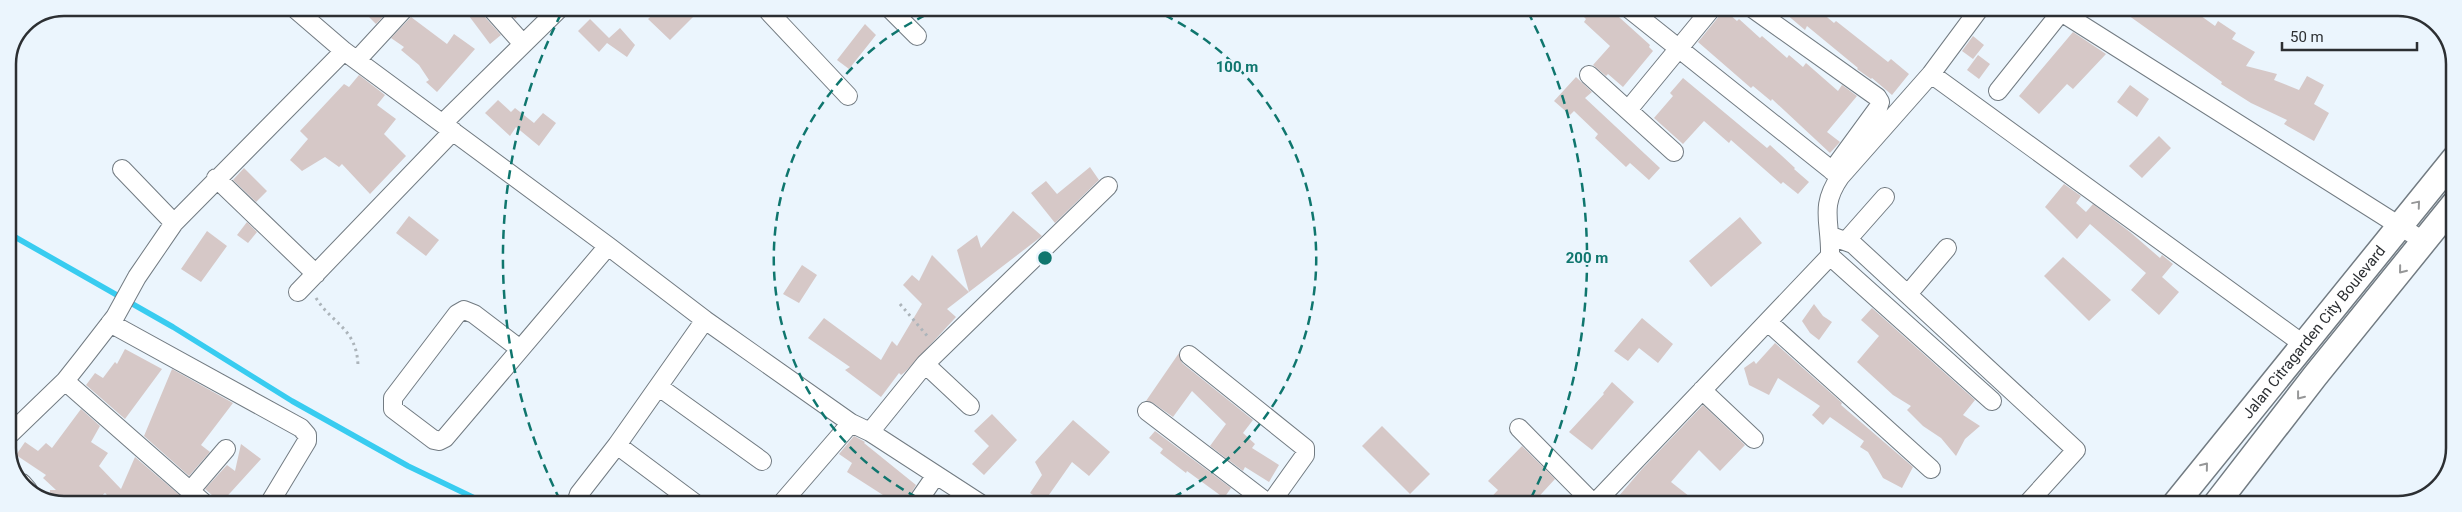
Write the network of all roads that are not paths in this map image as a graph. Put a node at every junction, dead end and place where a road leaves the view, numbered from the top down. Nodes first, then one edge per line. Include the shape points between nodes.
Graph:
1 (303, 16) edge
2 (396, 16) edge
3 (498, 16) edge
4 (552, 16) edge
5 (773, 16) edge
6 (897, 16) edge
7 (1638, 16) edge
8 (1705, 16) edge
9 (1763, 16) edge
10 (1974, 16) edge
11 (2057, 16) edge
12 (2071, 16) edge
13 (917, 36) dead end
14 (523, 44) junction
15 (1677, 49) junction
16 (350, 56) junction
17 (1931, 74) junction
18 (1589, 75) dead end
19 (1998, 91) dead end
20 (848, 96) dead end
21 (1628, 110) junction
22 (448, 128) junction
23 (1674, 152) dead end
24 (122, 169) dead end
25 (2446, 169) edge
26 (1836, 174) junction
27 (216, 178) junction
28 (1108, 186) dead end
29 (1884, 197) dead end
30 (2446, 214) edge
31 (174, 223) junction
32 (2399, 226) junction
33 (1839, 238) junction
34 (2425, 242) junction
35 (608, 246) junction
36 (1947, 248) dead end
37 (1830, 256) junction
38 (313, 276) junction
39 (298, 292) dead end
40 (1908, 294) junction
41 (112, 320) junction
42 (705, 320) junction
43 (1768, 322) junction
44 (2303, 344) junction
45 (520, 349) junction
46 (1189, 355) dead end
47 (925, 364) junction
48 (64, 381) junction
49 (659, 387) junction
50 (1702, 390) junction
51 (1992, 401) dead end
52 (970, 406) dead end
53 (1146, 411) dead end
54 (851, 423) junction
55 (16, 428) edge
56 (1519, 428) dead end
57 (870, 432) junction
58 (1754, 439) dead end
59 (617, 446) junction
60 (226, 449) dead end
61 (762, 461) dead end
62 (1931, 470) dead end
63 (936, 475) junction
64 (190, 491) junction
65 (196, 496) edge
66 (274, 496) edge
67 (579, 496) edge
68 (685, 496) edge
69 (787, 496) edge
70 (922, 496) edge
71 (969, 496) edge
72 (1259, 496) edge
73 (1276, 496) edge
74 (1586, 496) edge
75 (1602, 496) edge
76 (2033, 496) edge
77 (2181, 496) edge
78 (2222, 496) edge

1 - 16 street
2 - 16 street
3 - 14 street
4 - 14 street
5 - 20 street
6 - 13 street
7 - 15 street
8 - 15 street
9 - 26 street via 1877,97 1878,108
10 - 17 street
11 - 19 street
12 - 32 street
14 - 22 street
15 - 21 street
15 - 26 street
16 - 22 street
16 - 27 street
17 - 26 street
17 - 44 street
18 - 21 street
21 - 23 street
22 - 35 street
22 - 38 street
24 - 31 street
32 -> 25 main road, Jalan Citragarden City Boulevard
26 - 33 street via 1826,206
27 - 31 street
27 - 38 street
28 - 47 street
29 - 33 street
30 - 34 main road, Jalan Citragarden City Boulevard
31 - 41 street
32 - 34 street
32 - 44 main road, Jalan Citragarden City Boulevard
33 - 37 street
33 - 40 street
34 -> 78 main road, Jalan Citragarden City Boulevard
35 - 42 street
35 - 45 street
36 - 40 street
37 - 43 street
37 - 51 street
38 - 39 street
40 - 76 street via 2076,450
41 - 48 street
41 - 66 street via 301,428 308,441
42 - 49 street
42 - 54 street
43 - 50 street
43 - 62 street
77 -> 44 main road, Jalan Citragarden City Boulevard
45 - 45 street via 464,310 457,314 393,398 393,409 434,440 440,441
46 - 73 street via 1305,448 1304,455
47 - 52 street
47 - 57 street
48 - 55 street
48 - 64 street
49 - 59 street
49 - 61 street
50 - 58 street
50 - 75 street
53 - 72 street
54 - 57 street
54 - 69 street
56 - 74 street
57 - 63 street
59 - 67 street
59 - 68 street
60 - 64 street
63 - 70 street
63 - 71 street
64 - 65 street

